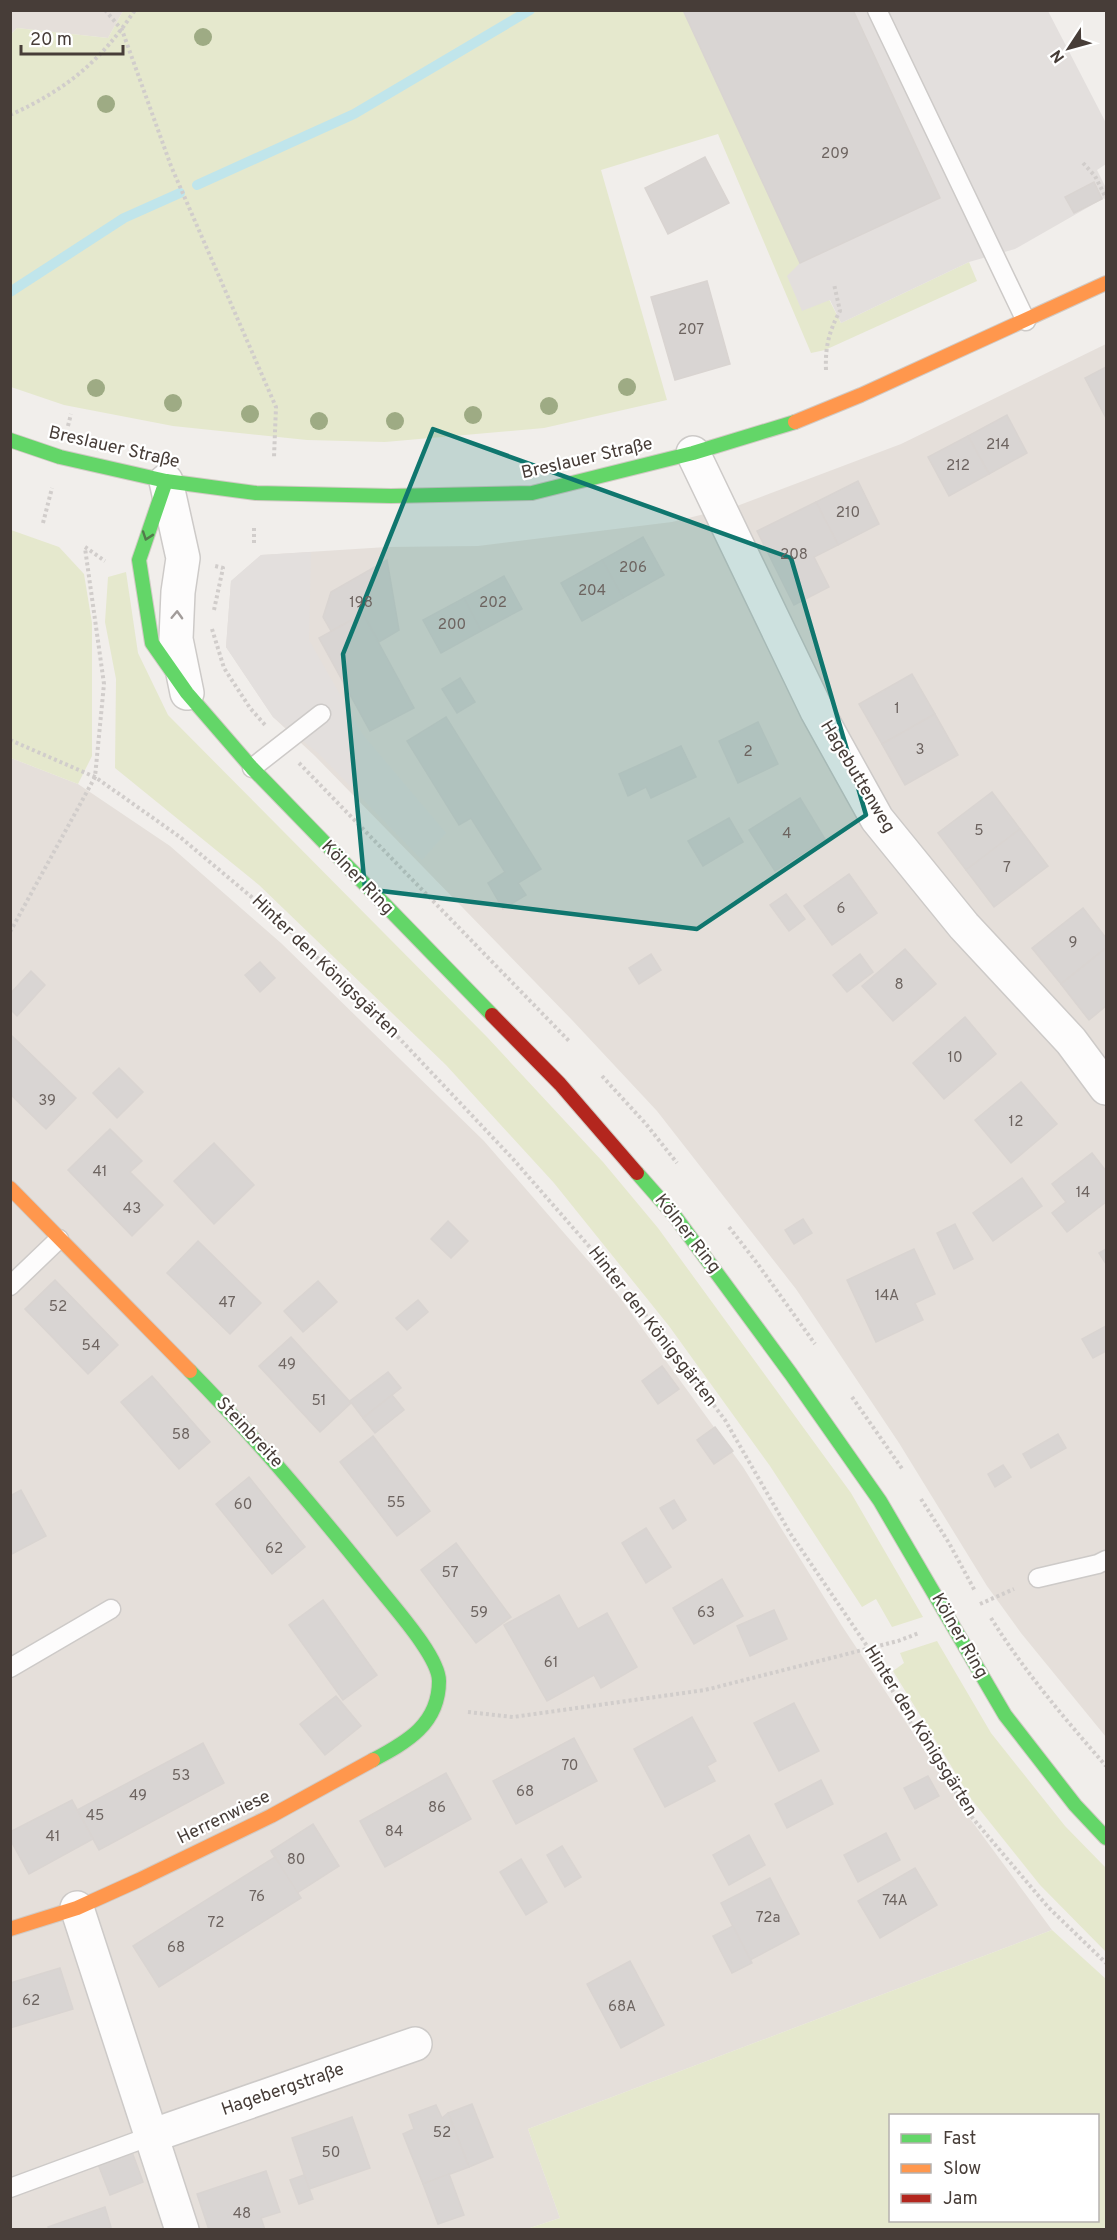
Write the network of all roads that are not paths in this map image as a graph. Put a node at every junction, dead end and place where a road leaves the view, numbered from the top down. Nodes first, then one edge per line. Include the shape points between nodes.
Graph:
1 (877, 10) edge
2 (1107, 283) edge
3 (1026, 321) junction
4 (10, 440) edge
5 (693, 453) junction
6 (166, 481) junction
7 (187, 693) junction
8 (321, 714) dead end
9 (252, 768) junction
10 (1107, 1088) edge
11 (10, 1188) edge
12 (59, 1239) junction
13 (10, 1286) edge
14 (1107, 1560) edge
15 (1038, 1578) road end
16 (111, 1609) dead end
17 (10, 1668) edge
18 (435, 1708) joint
19 (1107, 1839) edge
20 (77, 1908) junction
21 (10, 1929) edge
22 (415, 2043) dead end
23 (152, 2136) junction
24 (10, 2188) edge
25 (183, 2229) edge

1 - 3 lane
2 - 3 street, Breslauer Straße
3 - 5 street, Breslauer Straße via 781,428
4 - 6 street, Breslauer Straße via 60,457
5 - 6 street, Breslauer Straße via 532,493 256,493
5 - 10 street, Hagebuttenweg via 818,711 877,819 964,926 1071,1041
7 -> 6 street, Kölner Ring via 176,639 183,558
6 -> 7 street, Kölner Ring via 139,560 152,643
7 - 9 street, Kölner Ring
8 - 9 lane
9 - 19 street, Kölner Ring via 560,1084 674,1215 880,1501 1005,1715
11 - 12 street, Steinbreite
12 - 13 lane
12 - 18 street, Steinbreite via 207,1388 296,1485 424,1646 440,1679
14 - 15 lane
16 - 17 lane
18 - 20 street, Herrenwiese via 422,1728 397,1747 271,1816
20 - 21 street, Herrenwiese
20 - 23 street
22 - 23 street, Hagebergstraße
23 - 24 lane
23 - 25 street

